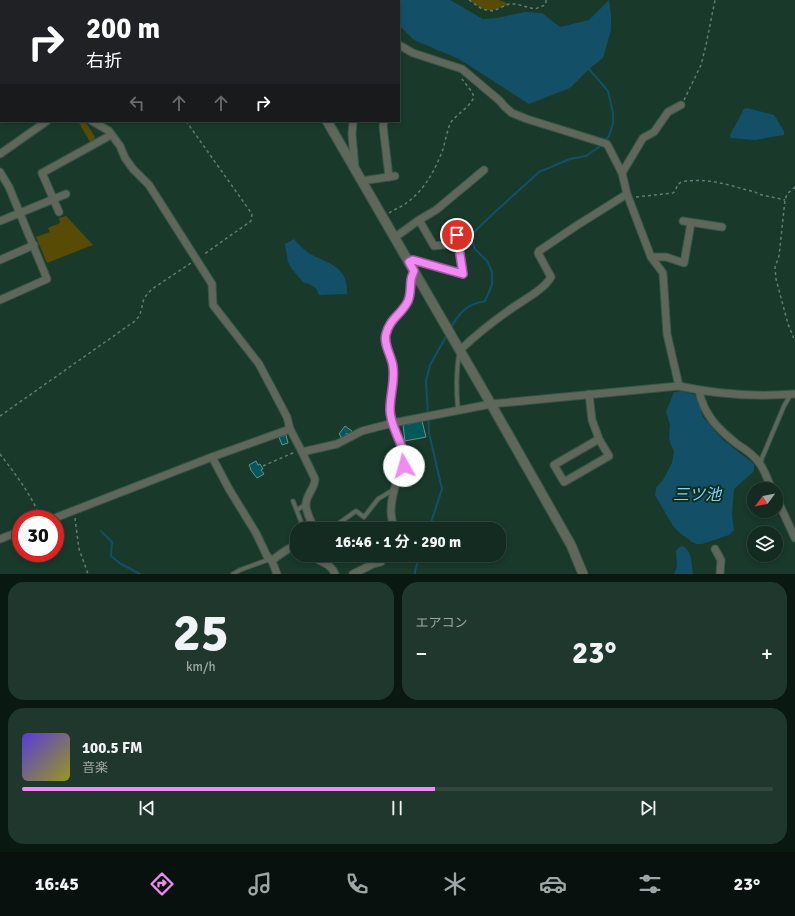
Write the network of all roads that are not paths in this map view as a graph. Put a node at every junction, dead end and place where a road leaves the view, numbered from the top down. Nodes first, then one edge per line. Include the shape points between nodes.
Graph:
1 (400, 46) edge
2 (681, 105) road end
3 (46, 122) edge
4 (94, 122) edge
5 (328, 122) edge
6 (353, 122) edge
7 (384, 122) edge
8 (111, 135) junction
9 (0, 154) edge
10 (484, 170) dead end
11 (0, 172) edge
12 (356, 172) junction
13 (622, 173) junction
14 (361, 181) junction
15 (66, 194) dead end
16 (627, 196) junction
17 (53, 198) junction
18 (59, 212) dead end
19 (20, 213) junction
20 (419, 220) junction
21 (0, 221) edge
22 (683, 221) dead end
23 (691, 223) junction
24 (722, 228) dead end
25 (457, 235) dead end
26 (394, 238) junction
27 (459, 243) junction
28 (34, 245) junction
29 (651, 256) junction
30 (0, 260) edge
31 (409, 262) junction
32 (414, 271) junction
33 (0, 300) edge
34 (460, 350) junction
35 (678, 386) junction
36 (699, 390) junction
37 (589, 394) junction
38 (793, 394) edge
39 (491, 404) junction
40 (458, 410) junction
41 (393, 423) junction
42 (290, 429) junction
43 (599, 439) junction
44 (300, 451) junction
45 (212, 457) junction
46 (760, 464) junction
47 (769, 482) edge
48 (394, 490) junction
49 (293, 501) dead end
50 (306, 504) junction
51 (297, 510) junction
52 (783, 512) edge
53 (64, 514) edge
54 (301, 522) edge
55 (311, 522) edge
56 (341, 522) edge
57 (393, 522) edge
58 (12, 534) edge
59 (795, 538) edge
60 (0, 539) edge
61 (290, 548) edge
62 (715, 549) dead end
63 (272, 560) junction
64 (323, 562) edge
65 (382, 562) dead end
66 (233, 574) edge
67 (277, 574) edge
68 (335, 574) edge
69 (353, 574) edge
70 (583, 574) edge
71 (720, 574) edge

1 - 13 street via 413,53 462,70 512,113 607,144
2 - 13 street via 668,112 654,132 644,138
3 - 9 street
4 - 8 street
5 - 12 street
6 - 12 street
7 - 14 street via 392,177
8 - 17 street via 42,173
8 - 42 street via 133,169 149,185 212,284 213,305 259,364 287,417
10 - 20 street via 436,210
11 - 19 street
12 - 14 street
13 - 16 street
14 - 26 street
15 - 17 street
16 - 29 street
16 - 34 street via 539,251 551,277 548,282 482,330
17 - 18 street
17 - 19 street
19 - 21 street
19 - 28 street
20 - 26 street
20 - 27 street via 434,246
22 - 23 street
23 - 24 street
23 - 29 street via 684,263 666,257
25 - 27 street
26 - 31 street
27 - 31 street via 463,274 413,260
28 - 30 street
28 - 33 street via 47,279
29 - 35 street via 663,273 667,334
31 - 32 street
32 - 34 street
32 - 41 street via 409,300 390,324 386,335 393,367 390,411
34 - 39 street
34 - 40 lane via 456,389
35 - 36 street
35 - 37 street
36 - 38 street via 733,395
36 - 46 street via 701,401 714,423
37 - 39 street
37 - 43 street via 592,420
38 - 46 lane via 781,413
39 - 40 street
39 - 70 street via 571,545
40 - 41 street
41 - 44 street via 362,431 337,444
41 - 48 street via 402,447 404,466
42 - 44 street
42 - 45 street
43 - 43 street via 609,456 564,482 554,465
44 - 50 street via 315,479
45 - 53 street
45 - 63 street
46 - 47 street
48 - 56 lane via 378,499 364,517 356,511
48 - 57 street via 391,510
49 - 51 lane
50 - 51 lane
50 - 55 street
51 - 54 lane
52 - 59 street
58 - 60 street
61 - 63 street
62 - 71 street via 721,560
63 - 66 lane
63 - 67 street
64 - 68 street via 330,566
65 - 69 street

